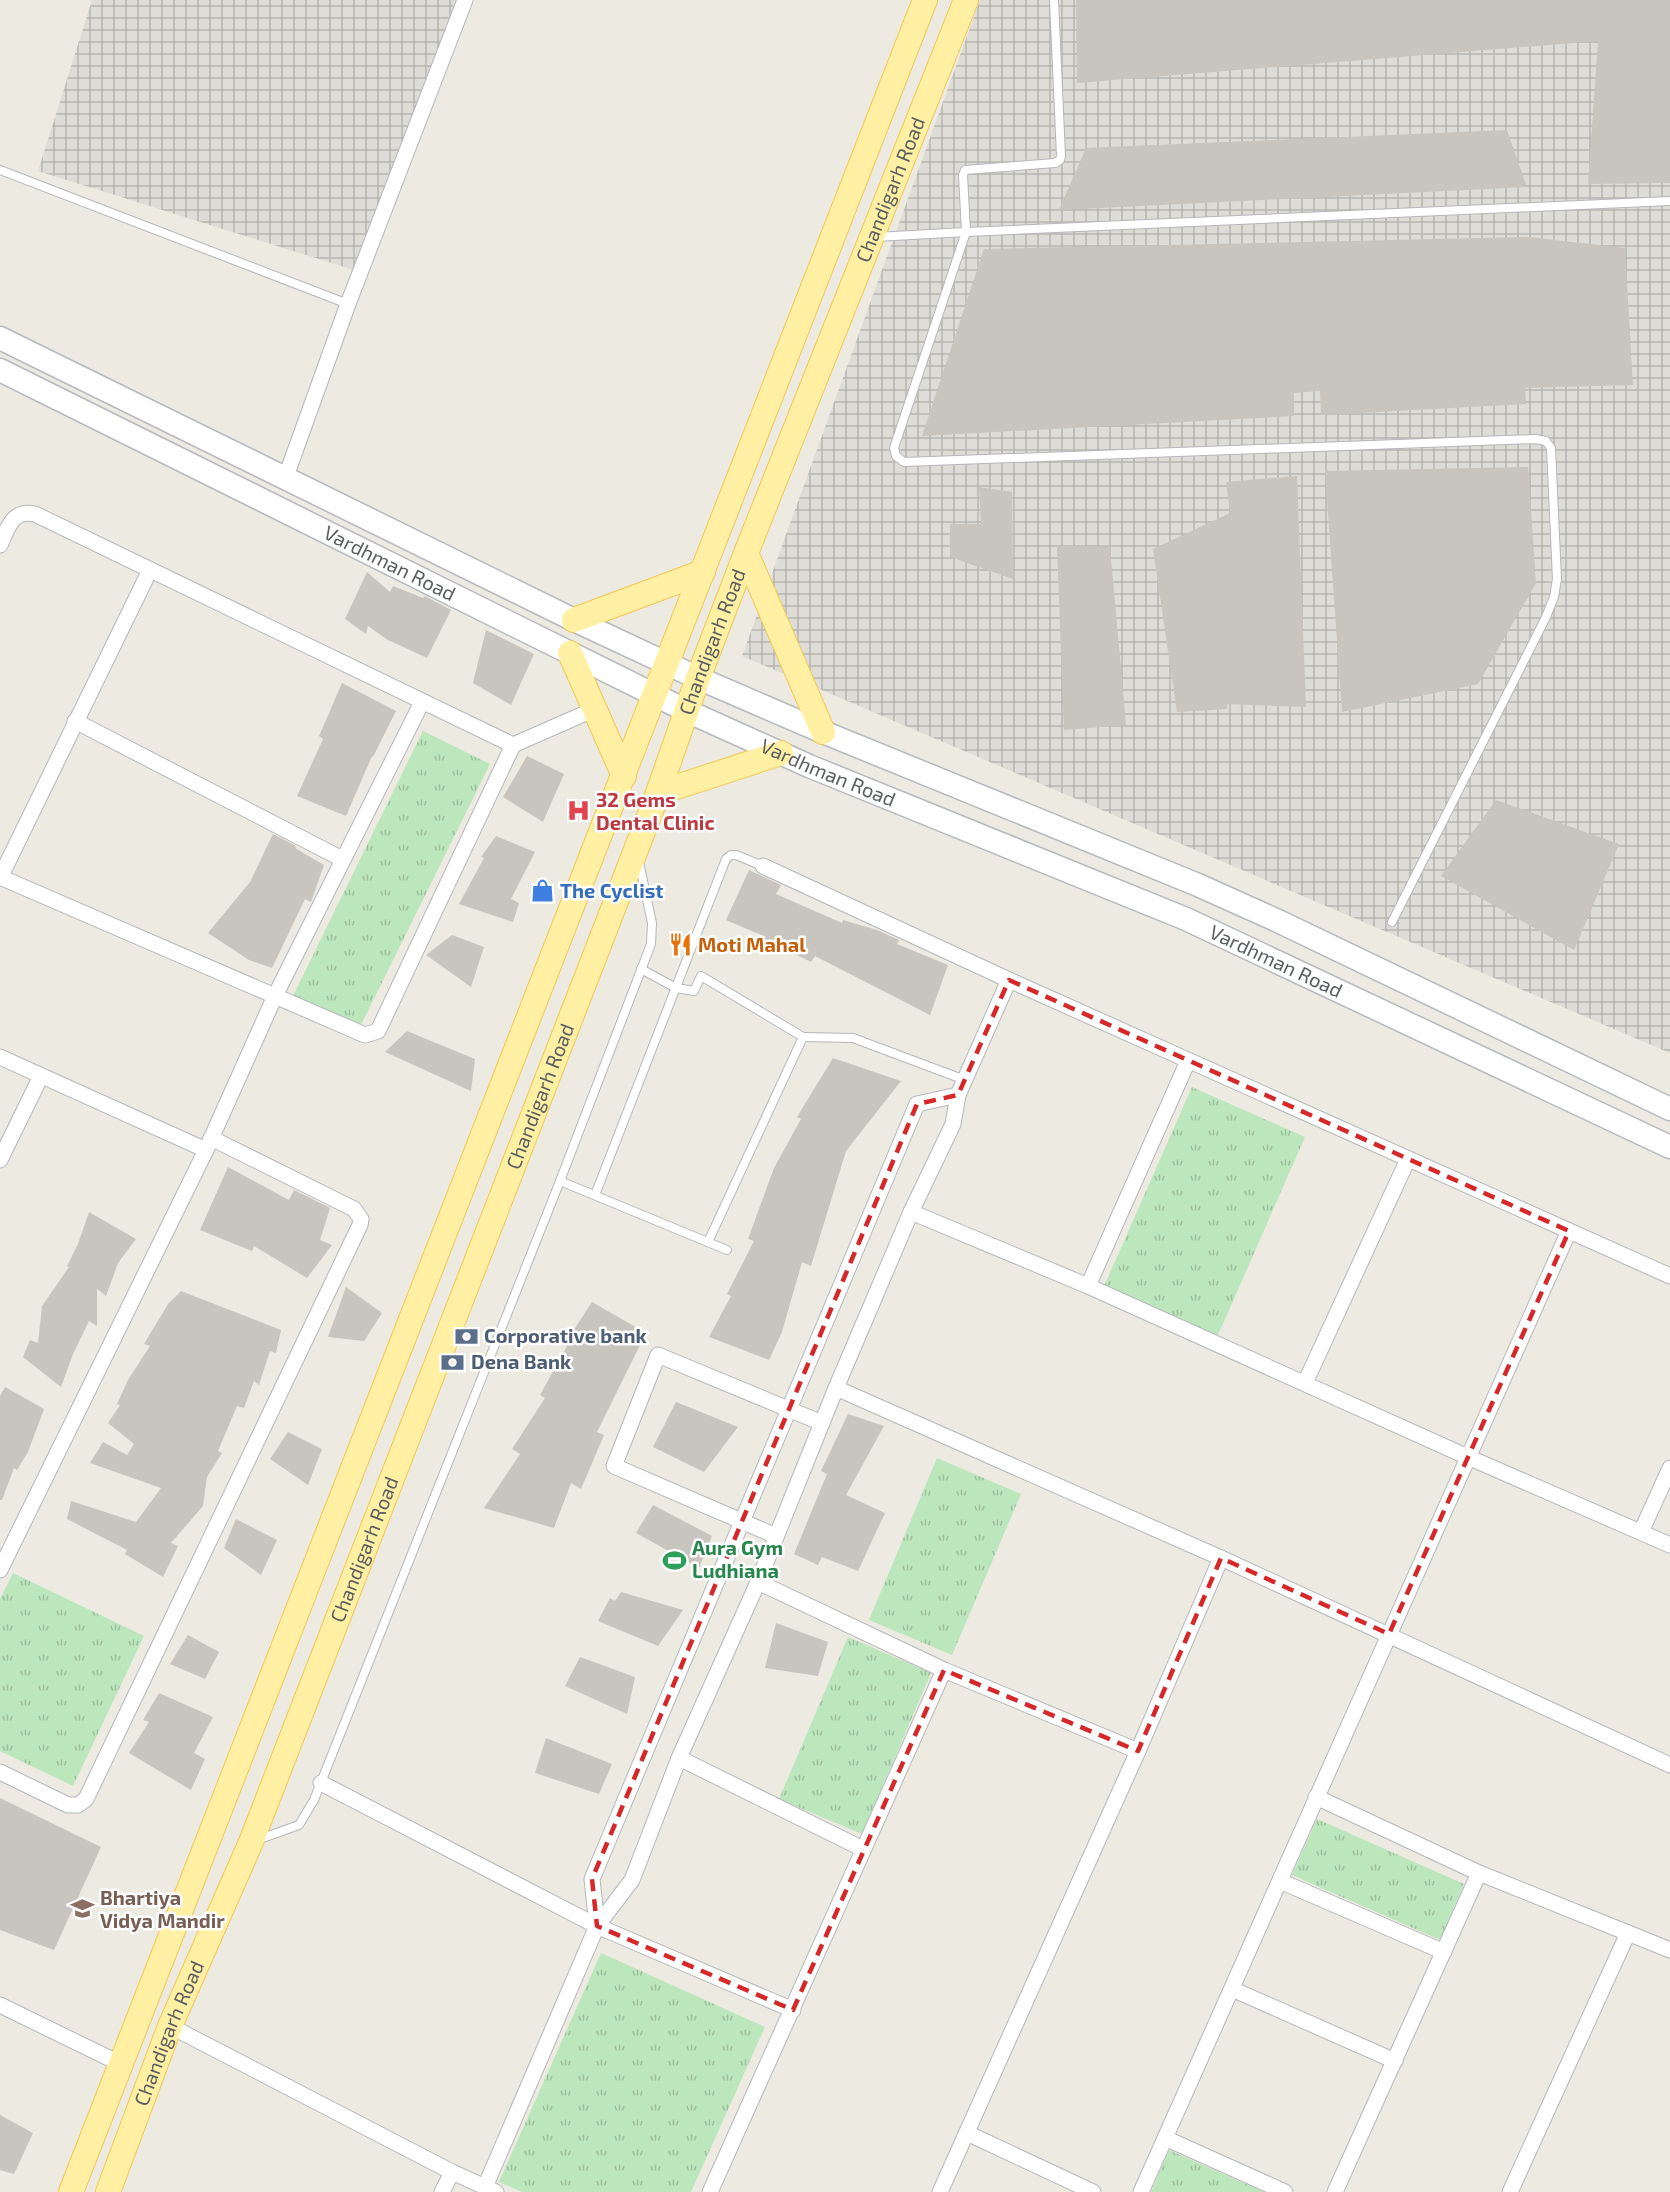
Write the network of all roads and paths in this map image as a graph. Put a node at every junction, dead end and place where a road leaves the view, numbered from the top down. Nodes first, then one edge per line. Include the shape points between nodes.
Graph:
1 (465, 0) edge
2 (925, 0) edge
3 (966, 0) edge
4 (1054, 0) edge
5 (0, 170) edge
6 (1670, 201) edge
7 (966, 232) junction
8 (872, 238) junction
9 (348, 304) junction
10 (0, 338) edge
11 (0, 370) edge
12 (285, 479) junction
13 (0, 545) edge
14 (746, 553) junction
15 (150, 570) junction
16 (703, 572) junction
17 (574, 620) junction
18 (570, 653) junction
19 (667, 663) junction
20 (698, 678) junction
21 (656, 696) junction
22 (422, 702) junction
23 (595, 709) junction
24 (687, 711) junction
25 (75, 721) junction
26 (823, 732) junction
27 (513, 745) junction
28 (781, 753) junction
29 (624, 776) junction
30 (658, 793) junction
31 (636, 849) junction
32 (342, 859) junction
33 (764, 866) joint
34 (0, 877) edge
35 (1392, 922) dead end
36 (641, 969) junction
37 (1009, 980) junction
38 (676, 988) junction
39 (275, 996) junction
40 (803, 1037) junction
41 (0, 1057) edge
42 (1188, 1060) junction
43 (41, 1076) junction
44 (965, 1080) junction
45 (958, 1095) junction
46 (1670, 1109) edge
47 (209, 1144) junction
48 (1670, 1147) edge
49 (1408, 1159) junction
50 (0, 1160) edge
51 (560, 1181) junction
52 (595, 1195) junction
53 (911, 1212) junction
54 (1569, 1231) junction
55 (708, 1242) junction
56 (727, 1251) dead end
57 (1670, 1276) edge
58 (1088, 1286) junction
59 (1305, 1383) junction
60 (836, 1388) junction
61 (789, 1410) junction
62 (822, 1423) junction
63 (1470, 1458) junction
64 (1670, 1468) edge
65 (741, 1521) junction
66 (1641, 1532) junction
67 (776, 1536) junction
68 (1670, 1545) edge
69 (1221, 1558) junction
70 (0, 1570) edge
71 (758, 1582) junction
72 (1389, 1634) junction
73 (944, 1670) junction
74 (1138, 1751) junction
75 (679, 1758) junction
76 (1670, 1764) edge
77 (0, 1772) edge
78 (321, 1783) junction
79 (1316, 1797) junction
80 (251, 1842) junction
81 (863, 1849) junction
82 (1479, 1873) junction
83 (1280, 1881) junction
84 (597, 1926) junction
85 (1628, 1933) junction
86 (1670, 1950) edge
87 (1444, 1952) junction
88 (1232, 1989) junction
89 (0, 2005) edge
90 (793, 2010) junction
91 (170, 2025) junction
92 (1395, 2061) junction
93 (121, 2064) junction
94 (967, 2133) junction
95 (1165, 2138) junction
96 (452, 2172) junction
97 (491, 2190) edge
98 (71, 2192) edge
99 (108, 2192) edge
100 (442, 2192) edge
101 (710, 2192) edge
102 (939, 2192) edge
103 (1093, 2192) edge
104 (1141, 2192) edge
105 (1285, 2192) edge
106 (1335, 2192) edge
107 (1510, 2192) edge

1 - 9 street
2 - 16 main road, Chandigarh Road
3 - 8 main road, Chandigarh Road
4 - 7 lane via 1060,160 965,170
5 - 9 lane
6 - 7 lane
7 - 8 lane
7 - 35 lane via 894,448 896,456 904,462 1535,439 1546,441 1551,448 1557,579 1554,597
8 - 14 main road, Chandigarh Road
9 - 12 street
10 - 12 street, Vardhman Road
11 - 18 street, Vardhman Road
12 - 17 street, Vardhman Road
13 - 15 street via 10,523 26,512
14 - 20 main road, Chandigarh Road
14 - 26 main road
15 - 22 street
15 - 25 street
16 - 17 main road
16 - 19 main road, Chandigarh Road
17 - 19 street, Vardhman Road
18 - 21 street, Vardhman Road
18 - 23 main road
19 - 20 street, Vardhman Road
19 - 21 main road, Chandigarh Road
20 - 24 main road, Chandigarh Road
20 - 26 street, Vardhman Road
21 - 24 street, Vardhman Road
21 - 29 main road, Chandigarh Road
22 - 27 street
22 - 32 street
23 - 27 street
23 - 29 main road
24 - 28 street, Vardhman Road
24 - 30 main road, Chandigarh Road
25 - 32 street
25 - 34 street
26 - 46 street, Vardhman Road via 1238,903
27 - 39 street via 378,1031 365,1035
28 - 30 main road
28 - 48 street, Vardhman Road via 1186,919
29 - 93 main road, Chandigarh Road
30 - 31 main road, Chandigarh Road
31 - 36 lane via 653,932
31 - 80 main road, Chandigarh Road
32 - 39 street
33 - 37 street
33 - 38 lane via 736,855 726,859
34 - 39 street
36 - 38 lane
36 - 51 lane
37 - 42 street
37 - 44 street
38 - 40 lane via 694,991 701,976
38 - 52 lane
39 - 47 street
40 - 44 lane via 853,1038
40 - 55 lane
41 - 43 street
42 - 49 street
42 - 58 street
43 - 47 street
43 - 50 street
44 - 45 street
45 - 53 street via 953,1124
45 - 61 street via 917,1104
47 - 70 street
47 - 77 street via 354,1209 361,1219 360,1225 86,1799 78,1805 68,1805
49 - 54 street
49 - 59 street
51 - 52 lane
51 - 78 lane
52 - 55 lane
53 - 58 street
53 - 60 street
54 - 57 street
54 - 63 street
55 - 56 lane
58 - 59 street
59 - 63 street
60 - 62 street
60 - 69 street
61 - 62 street
61 - 65 street
61 - 65 street via 658,1355 614,1466
62 - 67 street
63 - 66 street
63 - 72 street
64 - 66 street
65 - 67 street
65 - 84 street via 592,1879
66 - 68 street
67 - 71 street
69 - 72 street
69 - 74 street
71 - 73 street
71 - 75 street
72 - 76 street
72 - 79 street
73 - 74 street
73 - 81 street
74 - 94 street
75 - 81 street
75 - 84 street via 632,1880
78 - 80 lane via 299,1825
78 - 84 street
79 - 82 street
79 - 83 street
80 - 91 main road, Chandigarh Road
81 - 90 street
82 - 85 street
82 - 87 street
83 - 87 street
83 - 88 street
84 - 90 street
84 - 97 street
85 - 86 street
85 - 107 street
87 - 92 street
88 - 92 street
88 - 95 street
89 - 93 street
90 - 101 street
91 - 96 street
91 - 99 main road, Chandigarh Road
92 - 106 street
93 - 98 main road, Chandigarh Road
94 - 102 street
94 - 103 street
95 - 104 street
95 - 105 street
96 - 97 street
96 - 100 street

